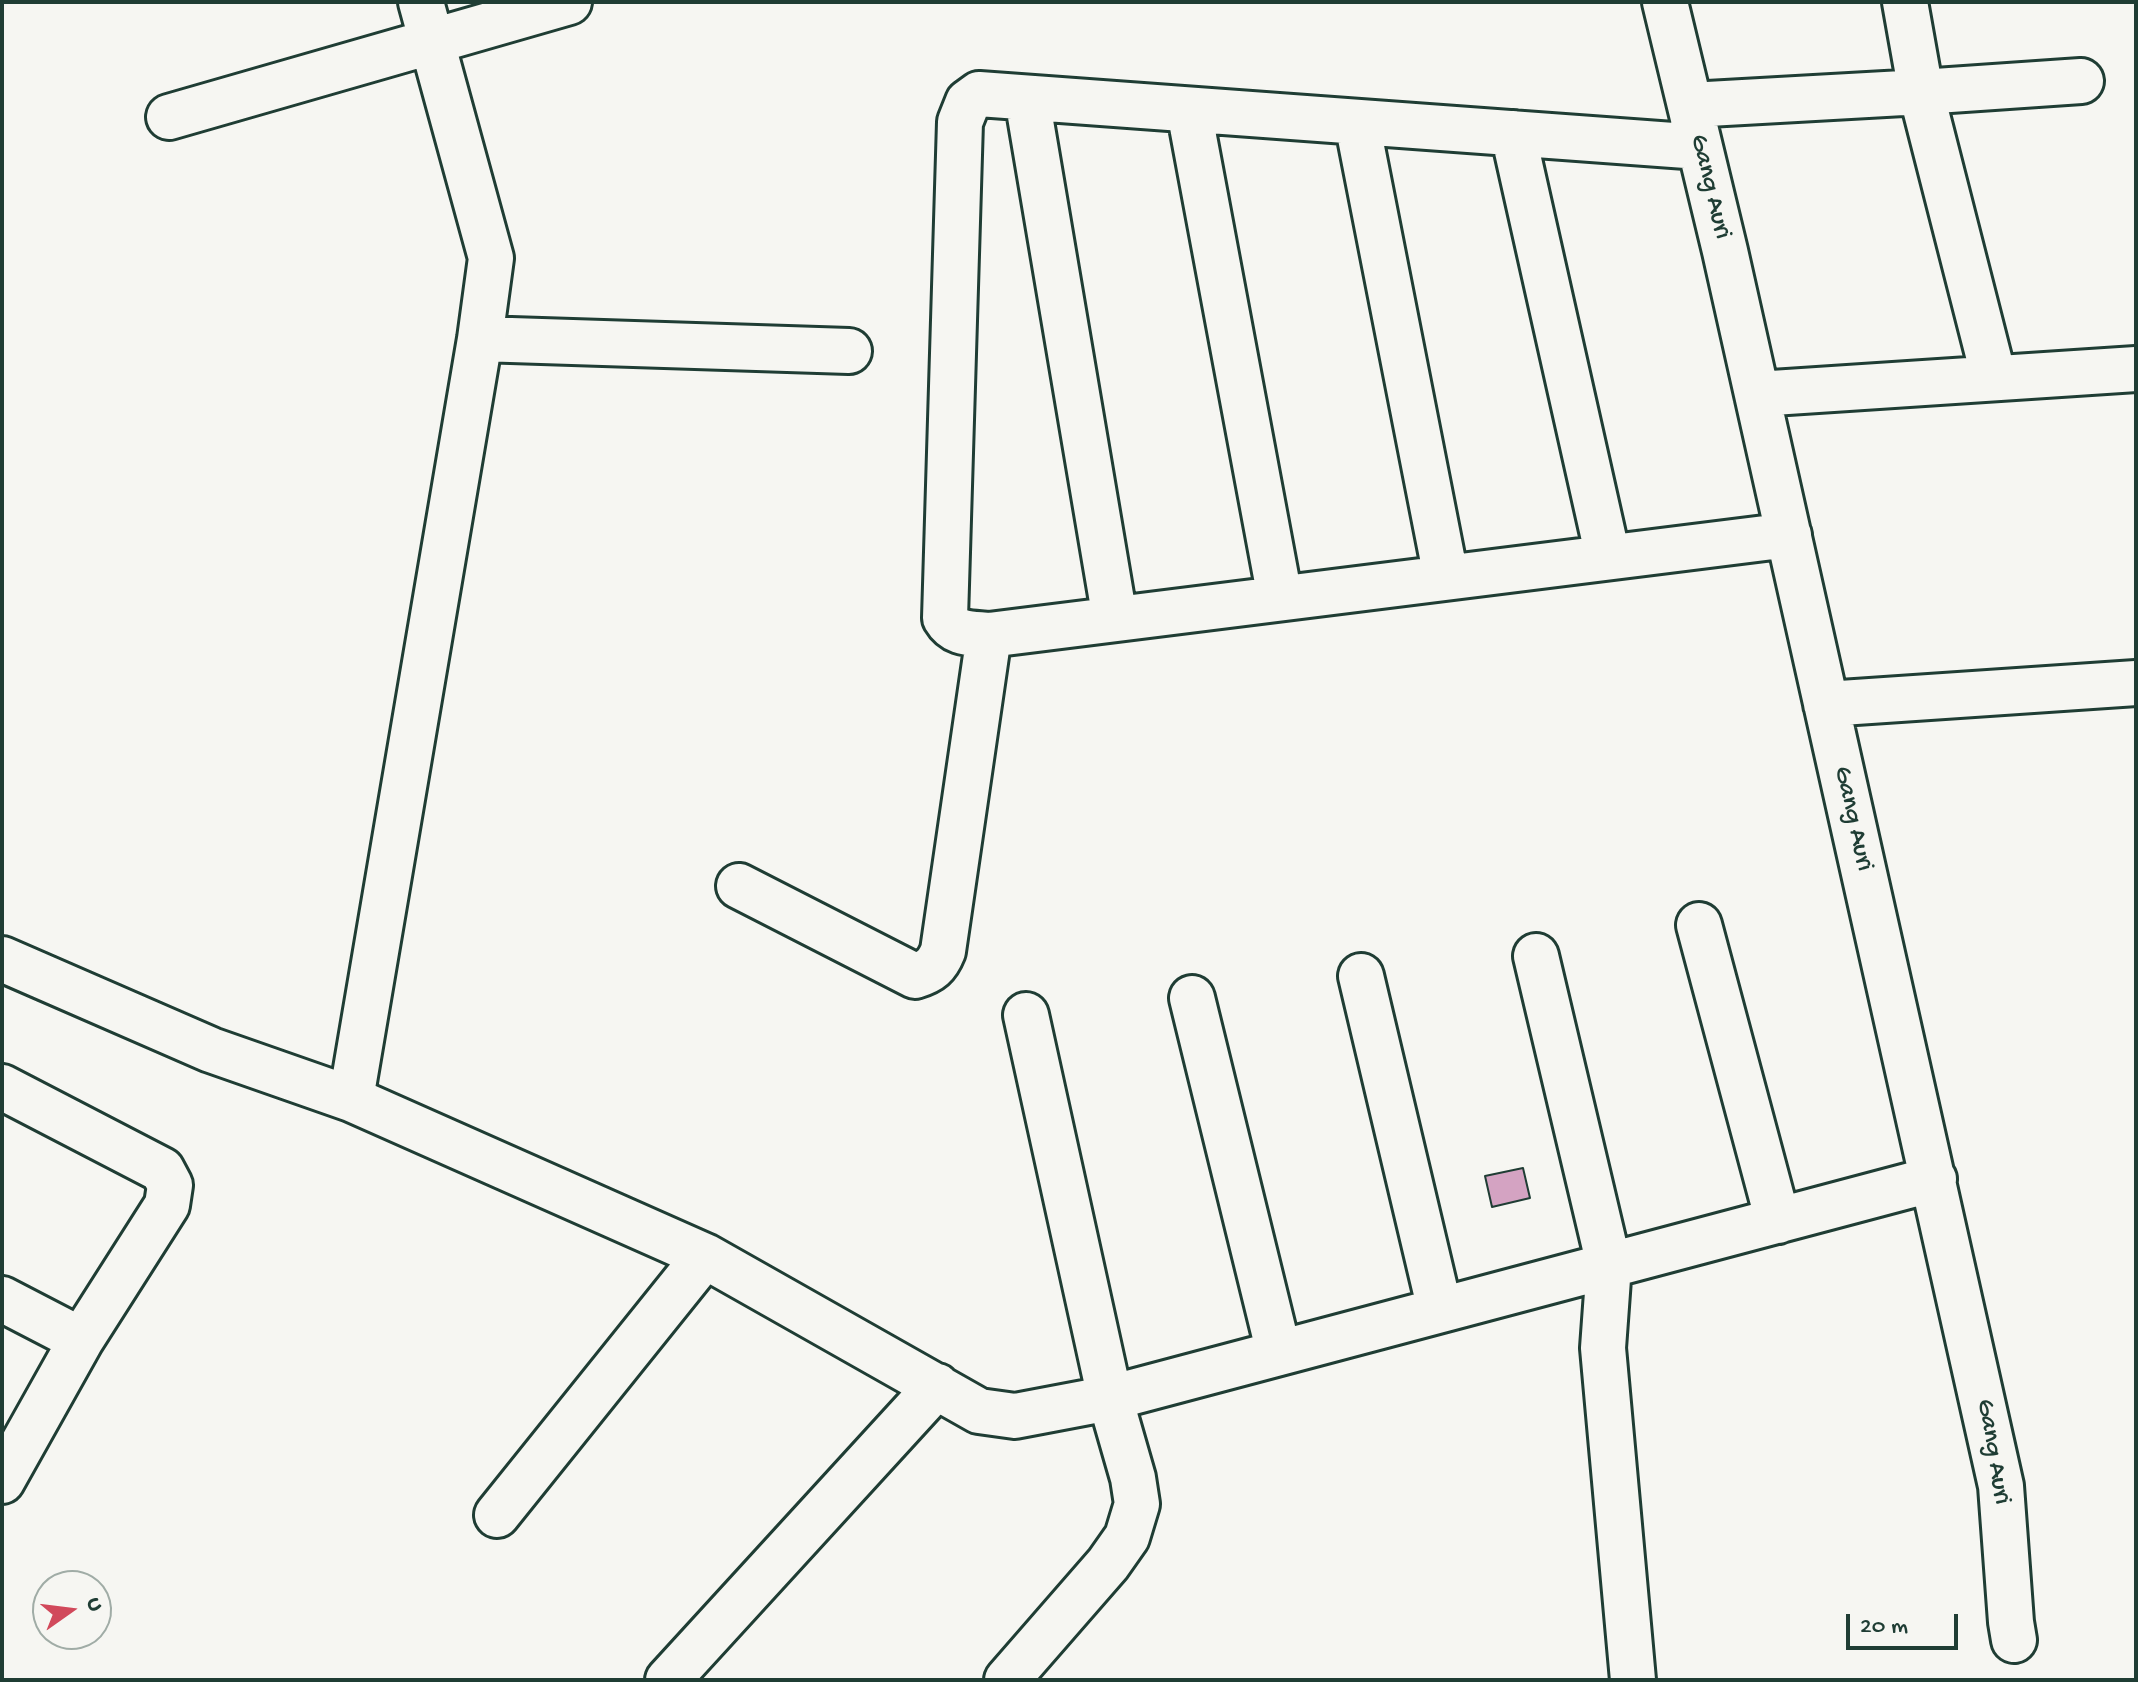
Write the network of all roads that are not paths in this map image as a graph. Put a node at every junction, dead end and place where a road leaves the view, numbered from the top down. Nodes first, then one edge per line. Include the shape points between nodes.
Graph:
1 (569, 2) edge
2 (1665, 2) edge
3 (1905, 2) edge
4 (522, 9) edge
5 (427, 22) edge
6 (2081, 81) dead end
7 (1921, 92) junction
8 (1027, 98) junction
9 (1690, 105) junction
10 (1189, 110) junction
11 (169, 117) dead end
12 (1357, 122) junction
13 (1513, 133) junction
14 (1700, 147) junction
15 (480, 339) junction
16 (849, 351) dead end
17 (2136, 369) edge
18 (1994, 378) junction
19 (1757, 394) junction
20 (1789, 535) junction
21 (1608, 557) junction
22 (1446, 577) junction
23 (1280, 598) junction
24 (1115, 619) junction
25 (989, 635) junction
26 (2136, 683) edge
27 (1826, 704) junction
28 (739, 886) dead end
29 (1699, 925) dead end
30 (1536, 956) dead end
31 (2, 959) edge
32 (1361, 976) dead end
33 (1192, 998) dead end
34 (1026, 1015) dead end
35 (2, 1087) edge
36 (351, 1099) junction
37 (1934, 1179) junction
38 (1778, 1221) junction
39 (705, 1256) junction
40 (1609, 1265) junction
41 (2, 1299) edge
42 (1440, 1310) junction
43 (81, 1340) junction
44 (1279, 1353) junction
45 (937, 1386) junction
46 (1110, 1398) junction
47 (2, 1481) edge
48 (497, 1515) dead end
49 (2014, 1640) dead end
50 (668, 1680) edge
51 (1007, 1680) edge
52 (1633, 1680) edge

1 - 4 street
2 - 9 street, Gang Auri
3 - 7 street
4 - 5 street
5 - 11 street
5 - 15 street via 491,258
6 - 7 street
7 - 9 street
7 - 18 street
8 - 10 street
8 - 24 street
8 - 25 street via 979,94 968,102 960,122 945,618 957,632
9 - 14 street, Gang Auri
10 - 12 street
10 - 23 street
12 - 13 street
12 - 22 street
13 - 14 street
13 - 21 street
14 - 19 street, Gang Auri
15 - 16 street
15 - 36 street
17 - 18 street
18 - 19 street
19 - 20 street, Gang Auri
20 - 21 street
20 - 27 street, Gang Auri
21 - 22 street
22 - 23 street
23 - 24 street
24 - 25 street
25 - 28 street via 938,964 915,976
26 - 27 street
27 - 37 street, Gang Auri
29 - 38 street
30 - 40 street
31 - 36 street via 211,1050
32 - 42 street
33 - 44 street
34 - 46 street
35 - 43 street via 162,1170 170,1185 167,1205
36 - 39 street
37 - 38 street
37 - 49 street, Gang Auri via 2001,1486
38 - 40 street
39 - 45 street
39 - 48 street
40 - 42 street
40 - 52 street via 1603,1348
41 - 43 street
42 - 44 street
43 - 47 street
44 - 46 street
45 - 46 street via 979,1411 1015,1416
45 - 50 street
46 - 51 street via 1137,1504 1127,1537

